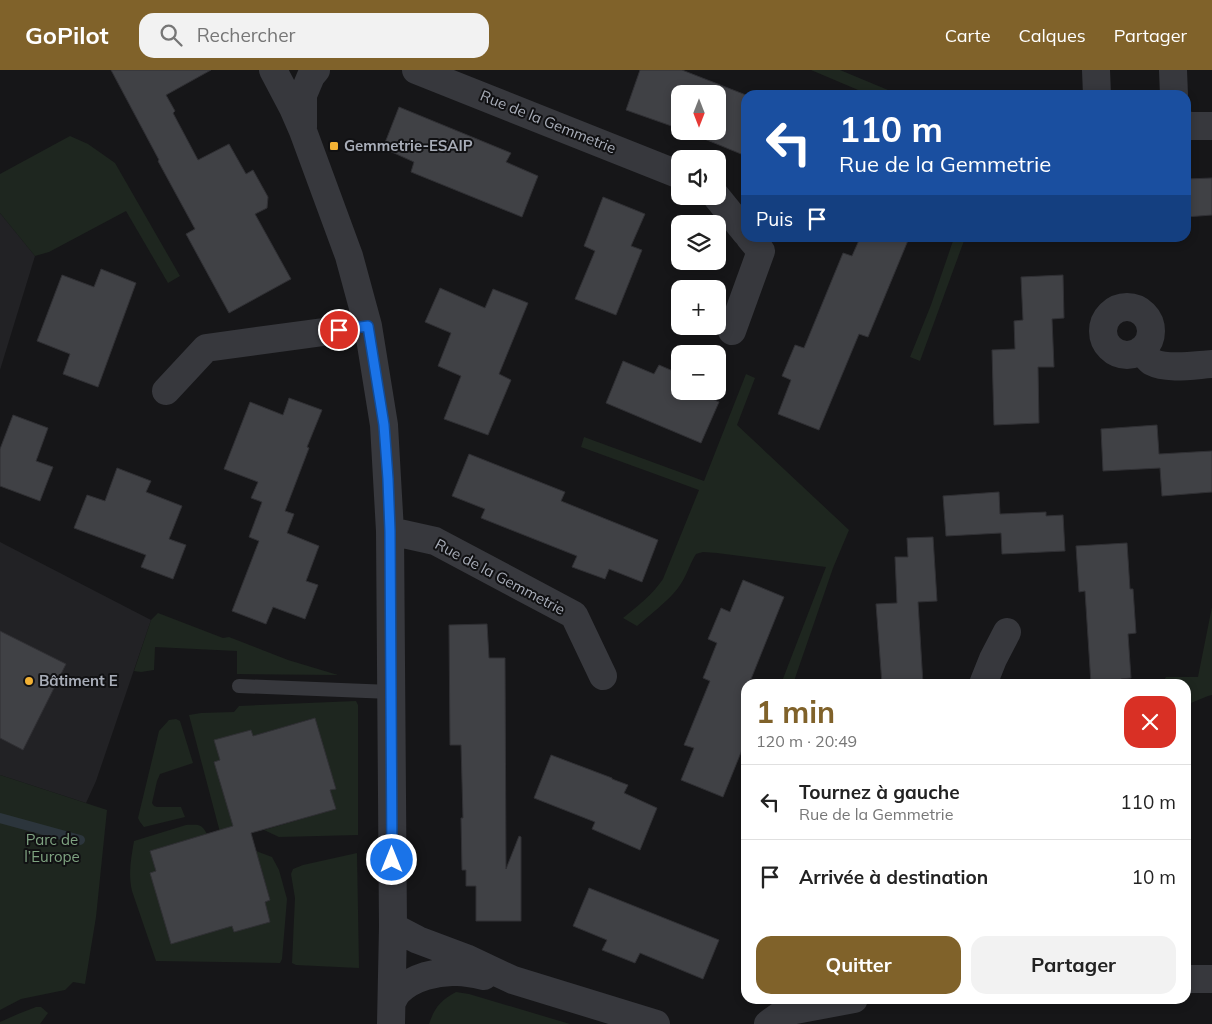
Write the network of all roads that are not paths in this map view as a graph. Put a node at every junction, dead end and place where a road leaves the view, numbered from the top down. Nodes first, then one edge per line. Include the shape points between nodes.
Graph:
1 (272, 70) edge
2 (316, 70) edge
3 (416, 70) edge
4 (1096, 70) edge
5 (1173, 70) edge
6 (1097, 90) edge
7 (1174, 90) edge
8 (1191, 126) edge
9 (1212, 126) edge
10 (303, 131) junction
11 (671, 171) edge
12 (723, 205) edge
13 (741, 227) edge
14 (753, 242) edge
15 (368, 326) junction
16 (732, 331) dead end
17 (1141, 350) dead end
18 (1212, 364) edge
19 (166, 391) dead end
20 (390, 531) junction
21 (1007, 632) dead end
22 (603, 676) dead end
23 (986, 679) edge
24 (240, 686) dead end
25 (391, 692) junction
26 (393, 927) junction
27 (1191, 979) edge
28 (1212, 979) edge
29 (513, 980) junction
30 (829, 1004) edge
31 (391, 1013) edge
32 (656, 1024) edge
33 (768, 1024) edge

1 - 10 street
2 - 10 street via 302,95
3 - 11 street, Rue de la Gemmetrie
4 - 6 street
5 - 7 street
8 - 9 street
10 - 15 street via 349,256
12 - 13 street
14 - 16 street via 761,251
15 - 19 street via 206,348
15 - 20 street via 384,425
17 - 18 street via 1160,365
20 - 22 street, Rue de la Gemmetrie via 435,541 574,615
20 - 25 street
21 - 23 street
24 - 25 lane
25 - 26 street
26 - 29 street
26 - 31 street
27 - 28 street
29 - 31 street via 458,972 428,975 407,984 398,992
29 - 32 street
30 - 33 street via 790,1012

